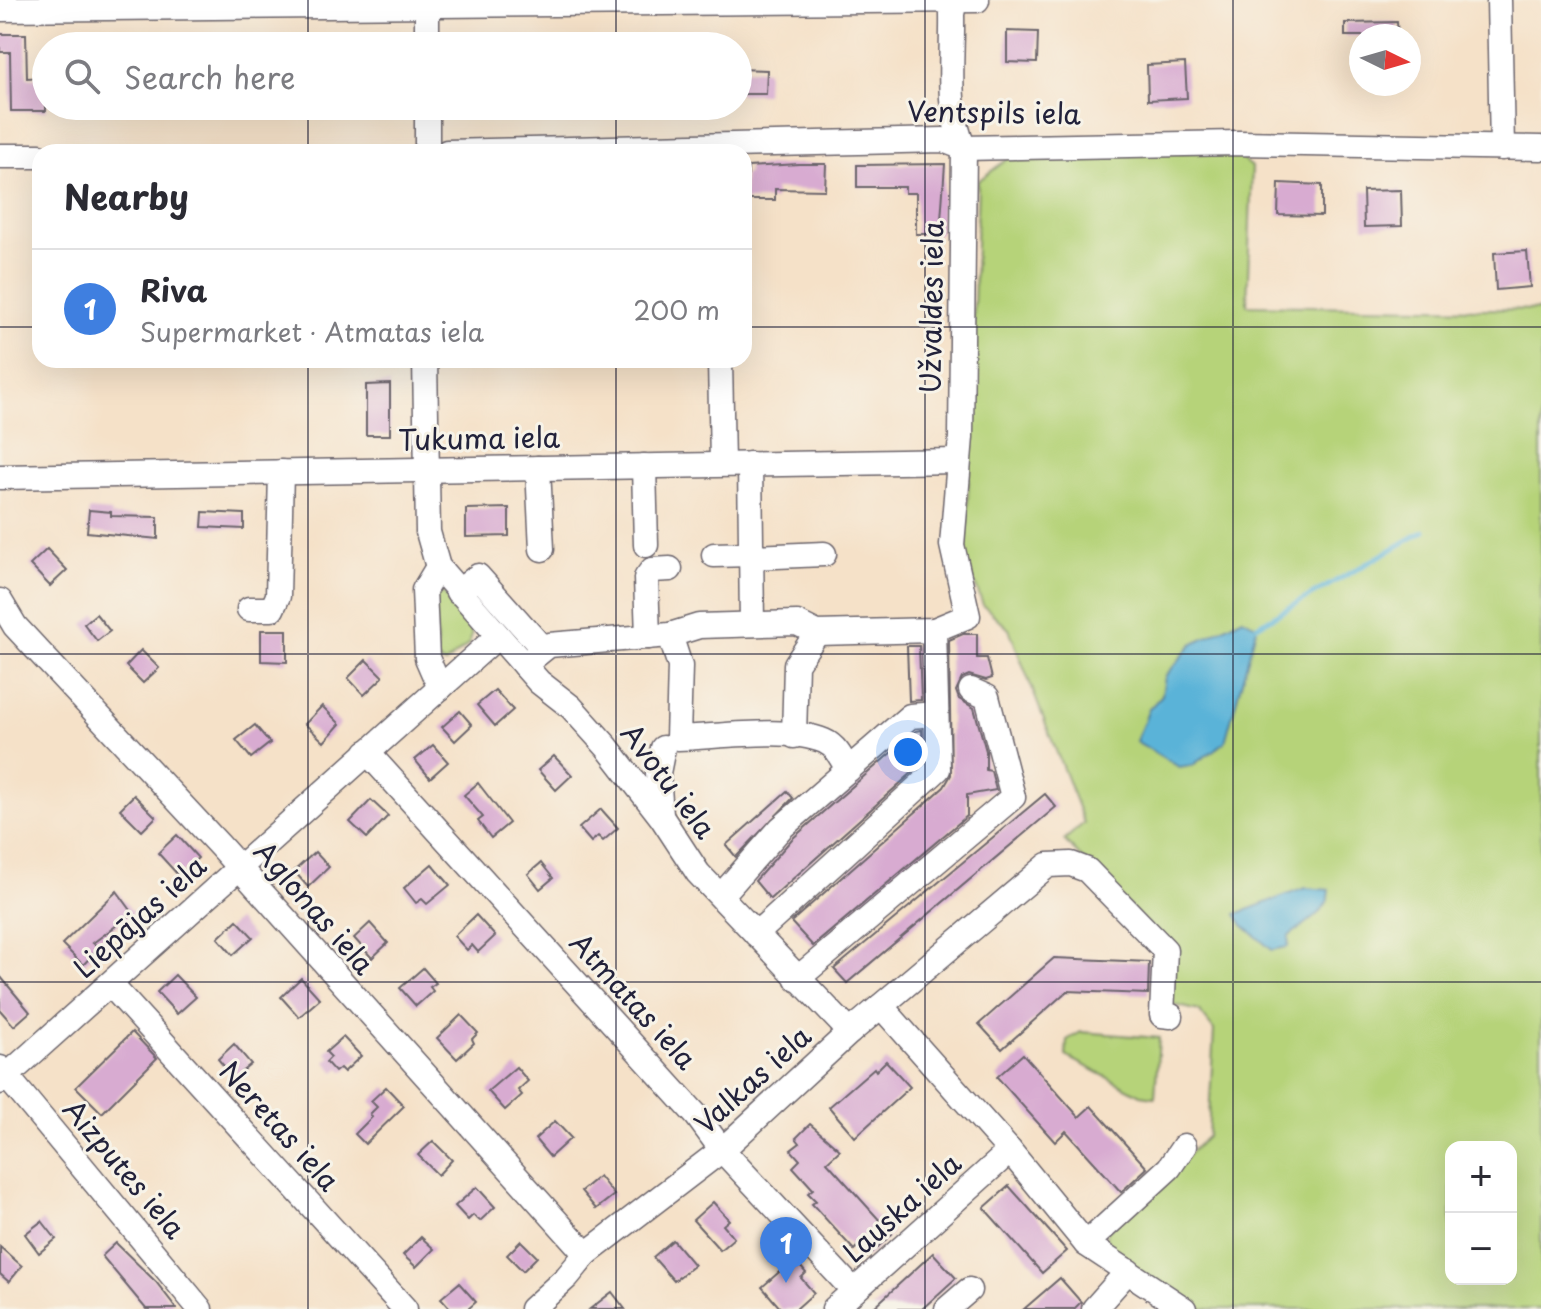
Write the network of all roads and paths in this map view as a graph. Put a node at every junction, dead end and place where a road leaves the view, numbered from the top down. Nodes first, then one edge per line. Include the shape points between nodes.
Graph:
1 (955, 0) edge
2 (977, 0) edge
3 (1499, 0) edge
4 (427, 3) edge
5 (0, 9) edge
6 (427, 32) edge
7 (427, 120) edge
8 (427, 144) edge
9 (752, 145) edge
10 (964, 148) junction
11 (1502, 148) junction
12 (1541, 148) edge
13 (0, 156) edge
14 (32, 156) edge
15 (425, 368) edge
16 (720, 368) edge
17 (958, 461) junction
18 (722, 464) junction
19 (750, 464) junction
20 (644, 466) junction
21 (538, 468) junction
22 (425, 470) junction
23 (281, 472) junction
24 (0, 477) edge
25 (646, 545) dead end
26 (542, 549) dead end
27 (824, 554) dead end
28 (714, 555) dead end
29 (751, 555) junction
30 (438, 567) junction
31 (670, 569) dead end
32 (458, 592) junction
33 (0, 601) edge
34 (249, 609) dead end
35 (752, 624) junction
36 (711, 625) junction
37 (934, 630) junction
38 (817, 633) junction
39 (498, 636) junction
40 (659, 636) junction
41 (534, 657) junction
42 (680, 666) junction
43 (440, 688) junction
44 (971, 690) dead end
45 (936, 714) junction
46 (794, 736) junction
47 (670, 743) junction
48 (367, 752) junction
49 (613, 755) junction
50 (848, 770) junction
51 (662, 818) junction
52 (239, 868) junction
53 (721, 896) junction
54 (756, 934) junction
55 (797, 979) junction
56 (110, 984) junction
57 (881, 1006) junction
58 (1171, 1016) dead end
59 (850, 1032) junction
60 (2, 1075) edge
61 (1184, 1146) dead end
62 (722, 1150) junction
63 (1010, 1151) junction
64 (1086, 1244) junction
65 (586, 1254) junction
66 (1128, 1271) junction
67 (969, 1290) dead end
68 (854, 1291) junction
69 (200, 1309) edge
70 (405, 1309) edge
71 (532, 1309) edge
72 (834, 1309) edge
73 (947, 1309) edge
74 (1094, 1309) edge
75 (1184, 1309) edge

1 - 2 street
1 - 4 street
1 - 10 street, Užvaldes iela via 952,103
3 - 11 street
4 - 5 street
4 - 6 street
7 - 8 street
9 - 10 street, Ventspils iela via 943,140
10 - 11 street, Ventspils iela via 1239,143
10 - 17 street, Užvaldes iela
11 - 12 street, Ventspils iela
13 - 14 street
15 - 22 street, Avotu iela
16 - 18 street
17 - 19 street, Tukuma iela
17 - 37 street, Užvaldes iela via 952,545 968,616
18 - 19 street, Tukuma iela
18 - 20 street, Tukuma iela
19 - 29 street
20 - 21 street, Tukuma iela
20 - 25 street
21 - 22 street, Tukuma iela
21 - 26 street
22 - 23 street, Tukuma iela
22 - 30 street, Avotu iela via 428,532
23 - 24 street, Tukuma iela
23 - 34 street via 278,596 272,609
27 - 29 street
28 - 29 street
29 - 35 street
30 - 32 street, Avotu iela
30 - 43 street via 424,590 427,658
31 - 40 street via 652,570 646,578
32 - 39 street, Avotu iela
32 - 41 street via 478,576
33 - 52 street, Aglonas iela via 15,626
35 - 36 street
35 - 38 street via 797,623
36 - 40 street
36 - 42 street
37 - 38 street
37 - 45 street
38 - 46 street via 796,664
39 - 41 street, Avotu iela
39 - 43 street, Liepājas iela
40 - 41 street via 549,645
40 - 42 street
41 - 49 street, Avotu iela
42 - 47 street
43 - 48 street, Liepājas iela
44 - 55 street via 987,697 1013,797
45 - 50 street via 910,716
45 - 54 street via 938,769
46 - 47 street
46 - 50 street via 824,741
47 - 49 street via 642,757
47 - 51 street via 658,773
48 - 52 street, Liepājas iela
48 - 62 street, Atmatas iela
49 - 51 street, Avotu iela
50 - 53 street via 781,828
51 - 53 street, Avotu iela via 698,873
52 - 56 street, Liepājas iela
52 - 65 street, Aglonas iela
53 - 54 street, Avotu iela
54 - 55 street, Avotu iela
55 - 59 street, Avotu iela
56 - 60 street, Liepājas iela
56 - 70 street, Neretas iela
57 - 58 street, Valkas iela via 1048,865 1071,864 1087,870 1165,950 1162,1015
57 - 59 street, Valkas iela
57 - 63 street
59 - 62 street, Valkas iela
60 - 69 street, Aizputes iela
61 - 64 street via 1169,1168
62 - 65 street, Valkas iela
62 - 68 street, Atmatas iela
63 - 64 street
63 - 68 street, Lauska iela
64 - 66 street
65 - 71 street, Valkas iela
66 - 74 street
66 - 75 street
67 - 73 street
68 - 72 street, Lauska iela

